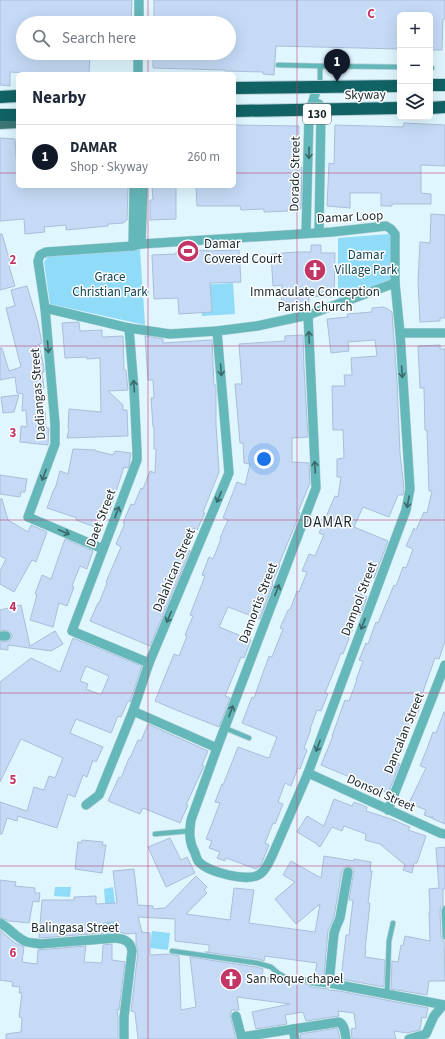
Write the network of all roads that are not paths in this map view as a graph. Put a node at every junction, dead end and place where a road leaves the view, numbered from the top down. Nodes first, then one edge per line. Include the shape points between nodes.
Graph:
1 (139, 0) edge
2 (139, 16) edge
3 (138, 60) edge
4 (278, 64) dead end
5 (320, 66) junction
6 (397, 67) edge
7 (138, 72) edge
8 (433, 85) edge
9 (445, 85) edge
10 (397, 86) edge
11 (236, 88) edge
12 (397, 90) edge
13 (433, 90) edge
14 (445, 90) edge
15 (318, 91) junction
16 (236, 92) edge
17 (0, 94) edge
18 (16, 95) edge
19 (16, 95) edge
20 (0, 97) edge
21 (445, 107) edge
22 (397, 108) edge
23 (433, 108) edge
24 (236, 111) edge
25 (433, 111) edge
26 (445, 111) edge
27 (397, 112) edge
28 (321, 113) junction
29 (309, 114) junction
30 (0, 115) edge
31 (16, 115) edge
32 (236, 116) edge
33 (16, 122) edge
34 (0, 123) edge
35 (134, 188) edge
36 (143, 188) edge
37 (318, 232) junction
38 (306, 233) junction
39 (137, 245) junction
40 (40, 255) joint
41 (395, 282) junction
42 (45, 308) junction
43 (308, 315) junction
44 (129, 328) junction
45 (217, 331) junction
46 (445, 332) edge
47 (400, 333) junction
48 (103, 549) junction
49 (149, 663) junction
50 (445, 665) edge
51 (133, 711) junction
52 (225, 728) junction
53 (249, 738) dead end
54 (217, 748) junction
55 (308, 773) junction
56 (86, 805) dead end
57 (388, 810) junction
58 (189, 832) junction
59 (155, 834) dead end
60 (445, 834) edge
61 (348, 872) dead end
62 (227, 875) joint
63 (445, 908) edge
64 (0, 923) edge
65 (393, 923) dead end
66 (445, 937) edge
67 (172, 951) dead end
68 (312, 981) joint
69 (329, 983) junction
70 (387, 994) junction
71 (444, 1005) edge
72 (236, 1016) dead end
73 (293, 1029) junction
74 (429, 1036) edge
75 (242, 1038) edge
76 (124, 1039) edge
77 (295, 1039) edge
78 (346, 1039) edge
79 (409, 1039) edge

1 - 2 street
3 - 7 street
4 - 5 lane
5 - 6 lane
5 - 15 lane
8 - 9 highway
10 - 11 highway, Skyway, bridge
12 - 15 main road, 130
13 - 14 main road
15 - 16 main road, 130
15 - 28 street, Dorado Street
15 - 29 street, Dorado Street
17 - 18 main road
19 - 20 highway
21 - 23 highway
22 - 24 highway, Skyway, bridge
25 - 26 main road
27 - 28 main road, 130
28 - 29 main road, 130
28 - 37 street, Dorado Street
29 - 32 main road, 130
29 -> 38 street, Dorado Street
30 - 31 highway
33 - 34 main road
35 - 39 street
36 - 39 street
37 - 38 street, Damar Loop
37 - 41 street, Damar Loop via 386,226 391,229 395,234
38 - 39 street, Damar Loop
39 - 40 street, Damar Loop via 46,252
40 - 42 street, Dadiangas Street via 38,261
41 - 43 street
41 - 47 street, Dampol Street
42 - 44 street
42 -> 48 street, Dadiangas Street via 55,444 28,517
43 - 45 street via 257,326
52 -> 43 street, Damortis Street via 316,488
44 - 45 street via 170,334
48 -> 44 street, Daet Street via 137,460
45 -> 49 street, Dalahican Street via 230,473
46 - 47 street
47 -> 55 street, Dampol Street via 410,489 406,510
48 - 49 street, Daet Street via 72,631
49 - 51 street, Dalahican Street
50 - 57 street, Dancalan Street
51 - 54 street
51 - 56 street, Dalahican Street via 99,795
52 - 53 lane
52 - 54 street, Damortis Street
54 - 58 street, Damortis Street
55 - 57 street, Donsol Street
55 - 62 street, Dampol Street via 266,868 259,875 244,878
57 - 60 street, Donsol Street
58 - 59 lane
58 - 62 street, Damortis Street via 191,845 199,862
61 - 69 street via 340,918 334,933
63 - 66 lane
64 - 76 street, Balingasa Street via 24,941 33,943 116,938 128,942 132,951
65 - 70 lane via 389,941
67 - 68 lane via 257,962 271,967 285,977
68 - 69 street
69 - 70 street
70 - 71 street
71 - 74 street via 434,1016
72 - 75 street
73 - 75 street
73 - 77 street
73 - 78 street via 339,1022 344,1026
74 - 79 street

